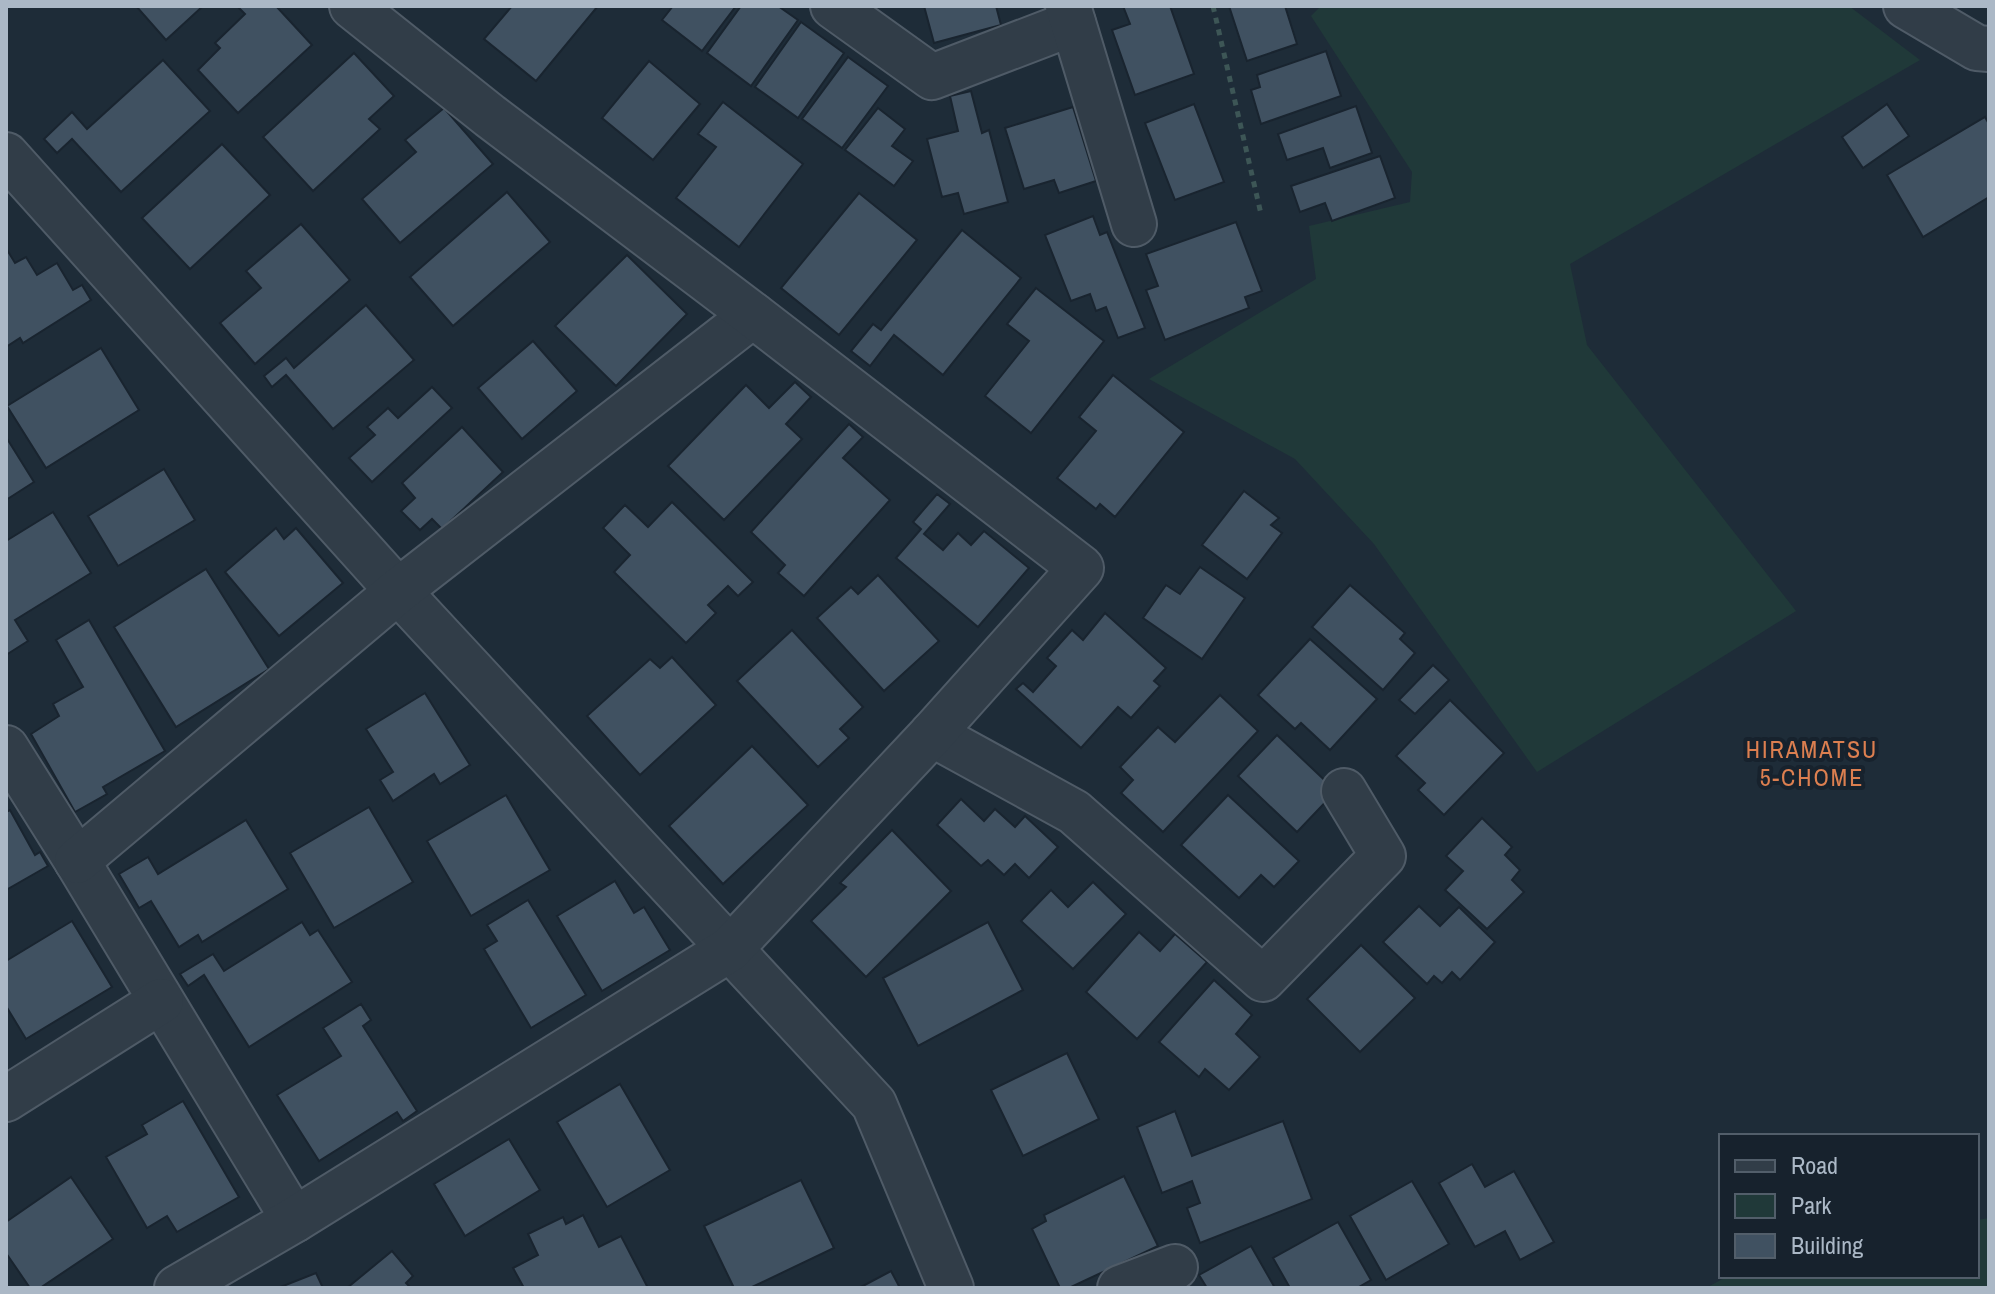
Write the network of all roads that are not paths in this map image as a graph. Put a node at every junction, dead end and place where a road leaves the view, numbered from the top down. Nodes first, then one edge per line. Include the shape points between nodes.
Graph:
1 (352, 6) edge
2 (833, 6) edge
3 (1906, 6) edge
4 (1070, 15) edge
5 (1989, 49) edge
6 (6, 155) edge
7 (1134, 224) dead end
8 (753, 315) junction
9 (398, 591) junction
10 (932, 734) junction
11 (6, 748) edge
12 (1344, 791) dead end
13 (77, 861) junction
14 (730, 949) junction
15 (161, 1001) junction
16 (6, 1099) edge
17 (294, 1220) junction
18 (1175, 1267) dead end
19 (177, 1288) edge
20 (951, 1288) edge
21 (1120, 1288) edge

1 - 8 street
2 - 4 street via 932,77
3 - 5 street via 1977,48
4 - 7 street
6 - 9 street
8 - 9 street
8 - 10 street via 1081,568
9 - 13 street
9 - 14 street
10 - 12 street via 1074,812 1263,979 1383,856
10 - 14 street
11 - 13 street
13 - 15 street
14 - 17 street
14 - 20 street via 874,1104
15 - 16 street
15 - 17 street
17 - 19 street
18 - 21 street

